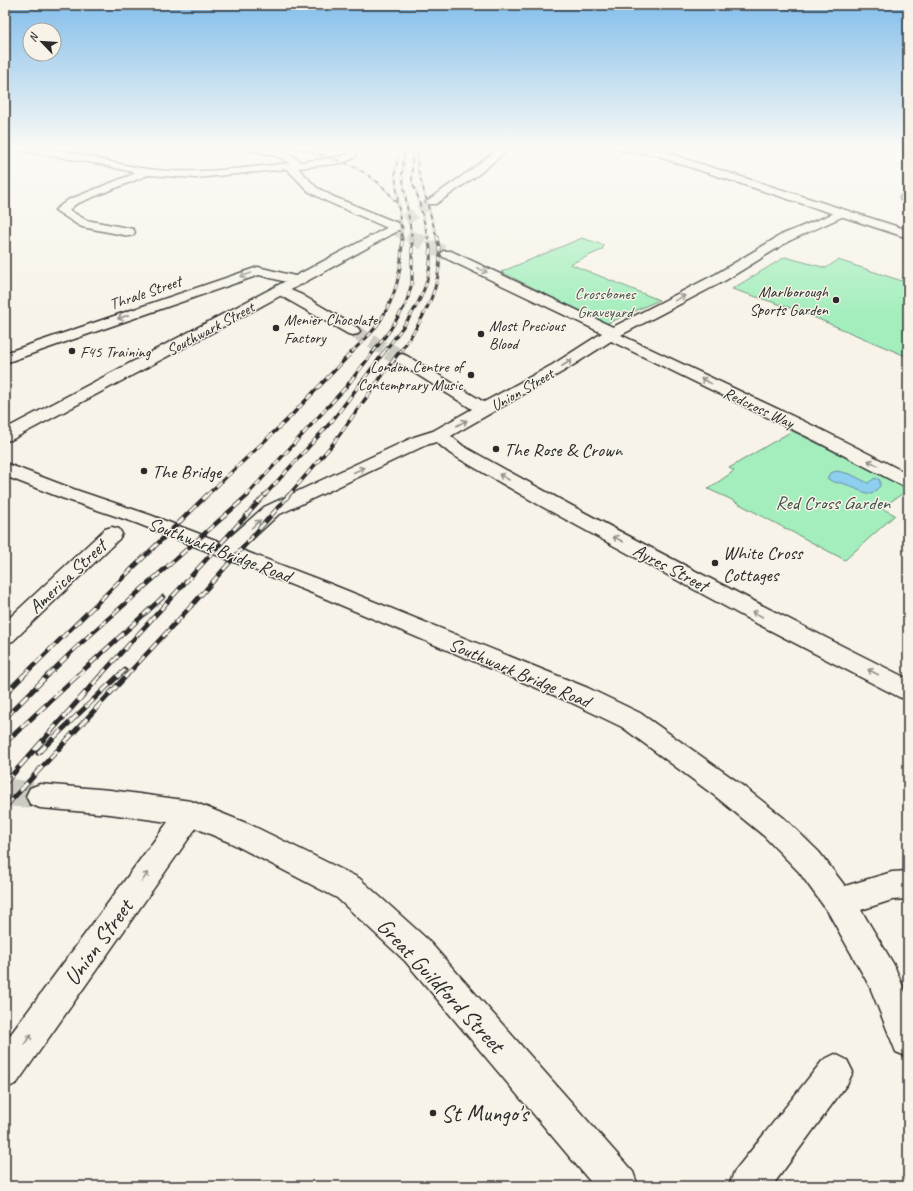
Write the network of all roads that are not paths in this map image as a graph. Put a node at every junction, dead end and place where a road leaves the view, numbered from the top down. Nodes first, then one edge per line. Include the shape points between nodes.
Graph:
1 (70, 204) edge
2 (340, 204) edge
3 (814, 204) edge
4 (842, 213) junction
5 (129, 232) dead end
6 (908, 234) edge
7 (447, 254) tunnel mouth
8 (298, 281) junction
9 (281, 290) junction
10 (353, 331) tunnel mouth
11 (612, 334) junction
12 (5, 358) edge
13 (402, 359) tunnel mouth
14 (485, 410) junction
15 (439, 435) junction
16 (5, 436) edge
17 (5, 469) edge
18 (908, 481) edge
19 (112, 534) dead end
20 (227, 551) junction
21 (5, 635) edge
22 (908, 690) edge
23 (40, 796) tunnel mouth
24 (191, 813) junction
25 (908, 885) edge
26 (839, 902) junction
27 (908, 1040) edge
28 (5, 1070) edge
29 (835, 1072) dead end
30 (619, 1186) edge
31 (748, 1186) edge

1 - 5 street via 61,210 82,223
2 - 8 street, Southwark Street via 394,228
3 - 4 street
4 - 6 street
11 -> 4 street, Union Street via 721,278 785,238
7 -> 11 street, Redcross Way
8 - 9 street, Southwark Street
8 -> 12 street, Thrale Street via 258,271
9 - 10 street
9 - 16 street, Southwark Street
14 -> 11 street, Union Street
18 -> 11 street, Redcross Way
13 - 14 street
15 -> 14 street, Union Street
20 -> 15 street, Union Street via 270,510 420,441
22 -> 15 street, Ayres Street via 758,614 548,502 456,450
17 - 20 street, Southwark Bridge Road
19 - 21 street, America Street
20 - 26 street, Southwark Bridge Road via 529,674 631,720 769,823 809,862
23 - 24 street, Great Guildford Street
28 -> 24 street, Union Street
24 - 30 street, Great Guildford Street via 241,834 348,888 416,950
25 - 26 street via 892,886
26 - 27 street, Southwark Bridge Road via 882,977
29 - 31 street

